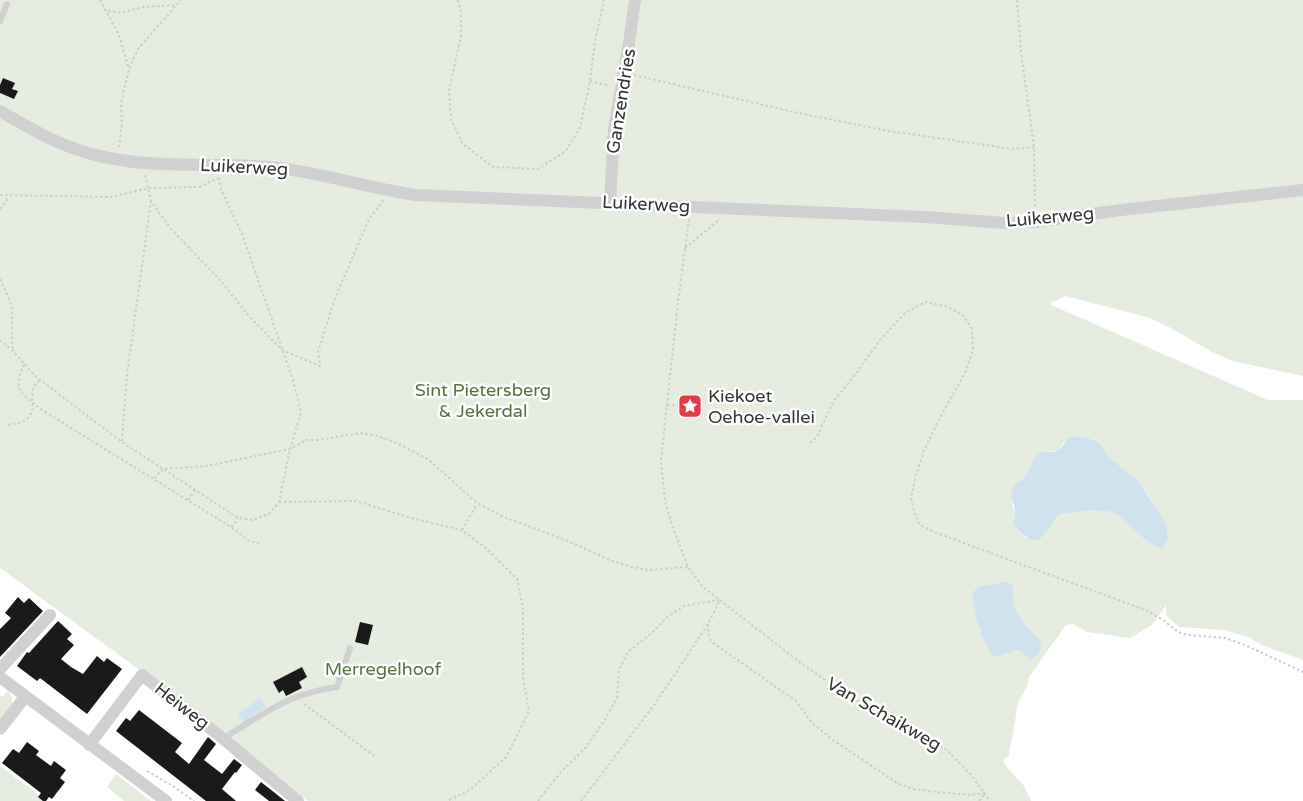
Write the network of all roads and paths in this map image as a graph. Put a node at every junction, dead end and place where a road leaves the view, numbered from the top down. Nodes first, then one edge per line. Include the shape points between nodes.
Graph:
1 (100, 0) edge
2 (181, 0) edge
3 (458, 0) edge
4 (604, 0) edge
5 (635, 0) edge
6 (1017, 0) edge
7 (7, 4) dead end
8 (176, 5) junction
9 (106, 11) junction
10 (0, 21) edge
11 (129, 69) junction
12 (624, 73) junction
13 (590, 81) junction
14 (621, 88) junction
15 (0, 111) edge
16 (1034, 147) junction
17 (117, 159) junction
18 (148, 188) junction
19 (1303, 190) edge
20 (391, 191) junction
21 (0, 196) edge
22 (9, 196) junction
23 (151, 201) junction
24 (610, 202) junction
25 (690, 206) junction
26 (0, 209) edge
27 (731, 209) junction
28 (1034, 222) junction
29 (684, 248) junction
30 (0, 280) edge
31 (0, 340) edge
32 (282, 350) junction
33 (13, 351) junction
34 (24, 364) junction
35 (41, 380) junction
36 (32, 402) junction
37 (667, 405) junction
38 (685, 406) dead end
39 (8, 425) dead end
40 (122, 442) junction
41 (810, 443) dead end
42 (290, 449) junction
43 (163, 469) junction
44 (154, 478) junction
45 (195, 490) junction
46 (188, 500) junction
47 (279, 502) junction
48 (478, 503) junction
49 (238, 518) junction
50 (231, 527) junction
51 (462, 530) junction
52 (260, 544) dead end
53 (688, 567) junction
54 (719, 600) junction
55 (50, 615) dead end
56 (708, 624) junction
57 (350, 648) dead end
58 (0, 669) edge
59 (1303, 672) edge
60 (0, 677) edge
61 (25, 697) junction
62 (294, 697) junction
63 (0, 728) edge
64 (226, 736) junction
65 (89, 745) junction
66 (376, 757) dead end
67 (985, 793) junction
68 (166, 801) edge
69 (298, 801) edge
70 (447, 801) edge
71 (538, 801) edge
72 (581, 801) edge
73 (979, 801) edge
74 (990, 801) edge

1 - 9 path
2 - 8 path
3 - 13 path via 461,36 449,90 451,119 463,144 493,167 538,169 566,151 580,127
4 - 13 path
5 - 12 street, Ganzendries
6 - 16 path
7 - 10 lane
8 - 9 path via 143,7 122,13
8 - 11 path via 138,49
9 - 11 path via 119,35
11 - 17 path via 121,103 122,132
12 - 14 street, Ganzendries
12 - 16 path via 889,131 1014,149
13 - 14 path
14 - 24 street, Ganzendries via 612,147
15 - 17 street, Luikerweg via 50,140 83,152
16 - 28 path
17 - 20 street, Luikerweg via 268,167 307,172
18 - 22 path via 112,197
18 - 23 path
18 - 32 path via 198,186 218,178 242,234
19 - 28 street, Luikerweg
20 - 24 street, Luikerweg via 416,195
20 - 32 path via 369,219 336,298 318,352 320,366
21 - 22 path
22 - 26 path
23 - 32 path via 170,228
23 - 40 path via 127,374
24 - 25 street, Luikerweg
25 - 27 street, Luikerweg
25 - 29 path, Van Schaikweg
27 - 28 street, Luikerweg
27 - 29 path
29 - 37 path, Van Schaikweg
30 - 33 path via 12,310 10,337
31 - 33 path
32 - 42 path via 301,412
33 - 34 path
34 - 35 path
34 - 36 path via 19,376 19,392
35 - 36 path via 32,389
35 - 40 path
36 - 39 path via 33,410 26,420
36 - 44 path
37 - 38 path
37 - 53 path, Van Schaikweg via 661,460 665,501
40 - 43 path
41 - 59 path via 834,400 904,313 925,302 945,306 963,315 972,329 973,350 965,373 936,424 916,475 911,498 920,525 1148,611 1178,632 1225,638
42 - 43 path via 206,466
42 - 47 path
42 - 48 path via 306,440 360,433 378,436 429,460
43 - 44 path
43 - 45 path
44 - 46 path
45 - 46 path
45 - 49 path
46 - 50 path
47 - 49 path via 269,514 252,520
47 - 51 path via 356,501
48 - 51 path
48 - 53 path via 504,517 619,563 649,570
49 - 50 path
50 - 52 path via 249,541
51 - 70 path via 487,548 517,579 523,608 523,678 529,711 506,756 470,790
53 - 54 path, Van Schaikweg via 703,587
54 - 56 path
54 - 67 path, Van Schaikweg via 806,667 865,706 947,750
54 - 71 path via 684,606 628,652 619,670 618,698 586,747
55 - 58 street
56 - 67 path via 712,642 796,701 812,723 833,740 897,783 936,792
56 - 72 path via 655,704
57 - 62 lane via 337,687
60 - 61 street
61 - 63 street
61 - 65 street
62 - 64 lane
62 - 66 path
64 - 65 street, Heiweg via 142,675
64 - 69 street, Heiweg
65 - 68 street
67 - 73 path
67 - 74 path, Van Schaikweg

